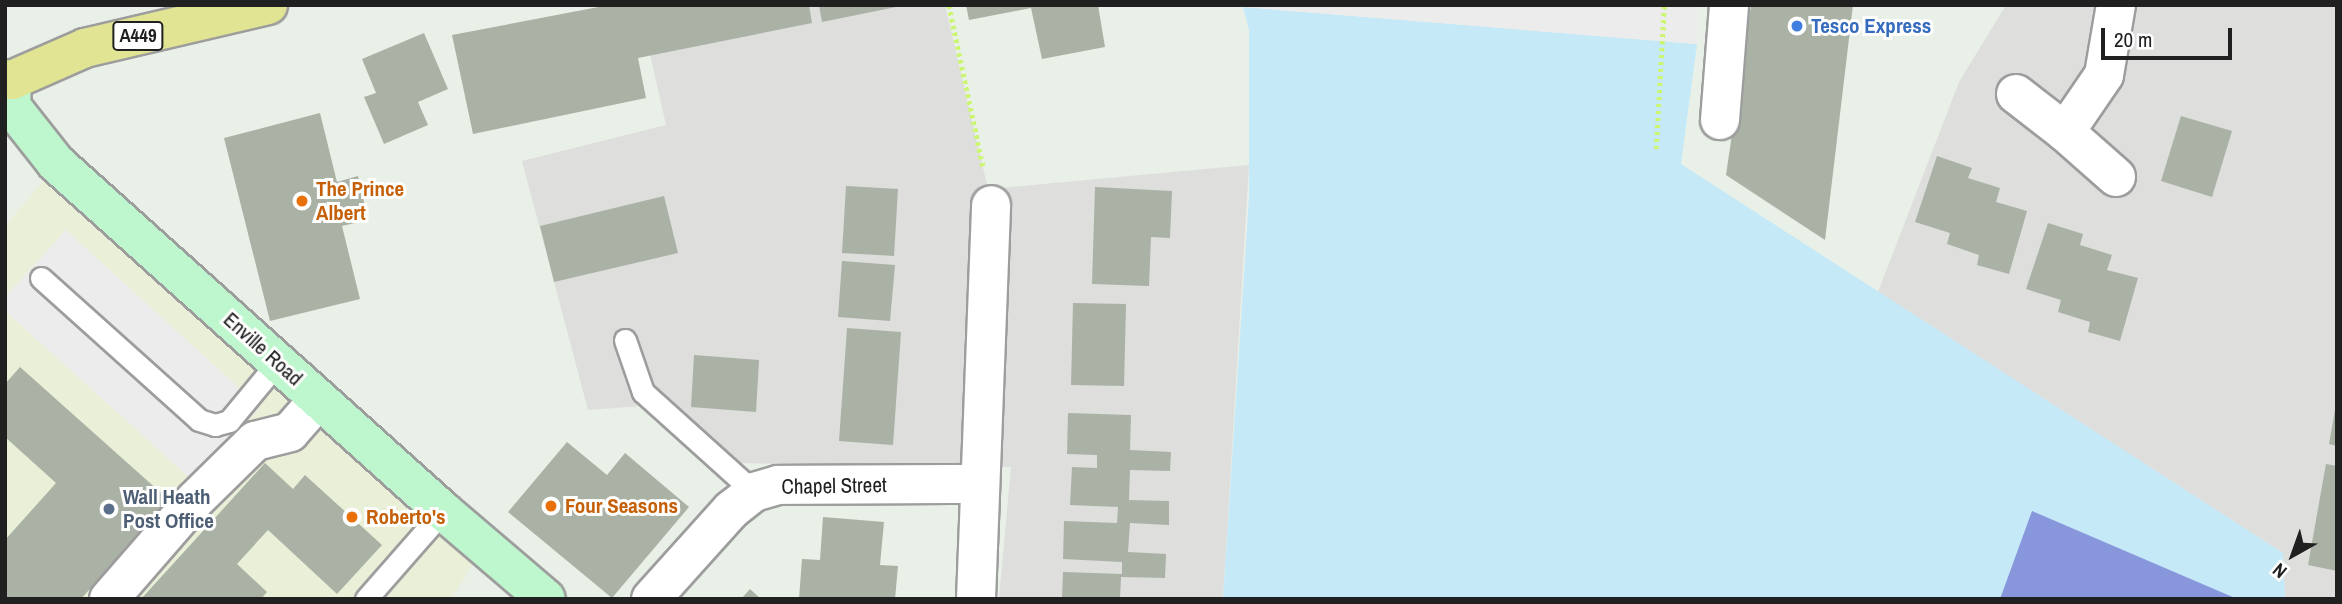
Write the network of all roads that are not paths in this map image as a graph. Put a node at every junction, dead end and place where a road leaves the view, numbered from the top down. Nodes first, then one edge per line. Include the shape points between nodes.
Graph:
1 (268, 5) edge
2 (1729, 5) edge
3 (2116, 5) edge
4 (9, 80) edge
5 (2016, 94) dead end
6 (1720, 120) dead end
7 (2065, 132) junction
8 (2116, 177) dead end
9 (991, 205) road end
10 (41, 278) dead end
11 (625, 340) dead end
12 (277, 363) junction
13 (318, 400) junction
14 (979, 484) junction
15 (754, 492) junction
16 (443, 511) junction
17 (538, 596) edge
18 (109, 599) edge
19 (366, 599) edge
20 (651, 599) edge
21 (976, 599) edge

1 - 4 highway, A449 via 85,48
2 - 6 street
3 - 7 street via 2104,75
4 - 12 street, Enville Road via 11,106 56,163
5 - 7 street
7 - 8 street
9 - 14 street
10 - 12 lane via 199,420 215,425 229,421
11 - 15 lane via 643,392
12 - 13 street, Enville Road
13 - 16 street, Enville Road
13 - 18 street via 290,432 255,440 195,500
14 - 15 street, Chapel Street via 778,485
14 - 21 street
15 - 20 street, Chapel Street via 731,510
16 - 17 street, Enville Road
16 - 19 lane

